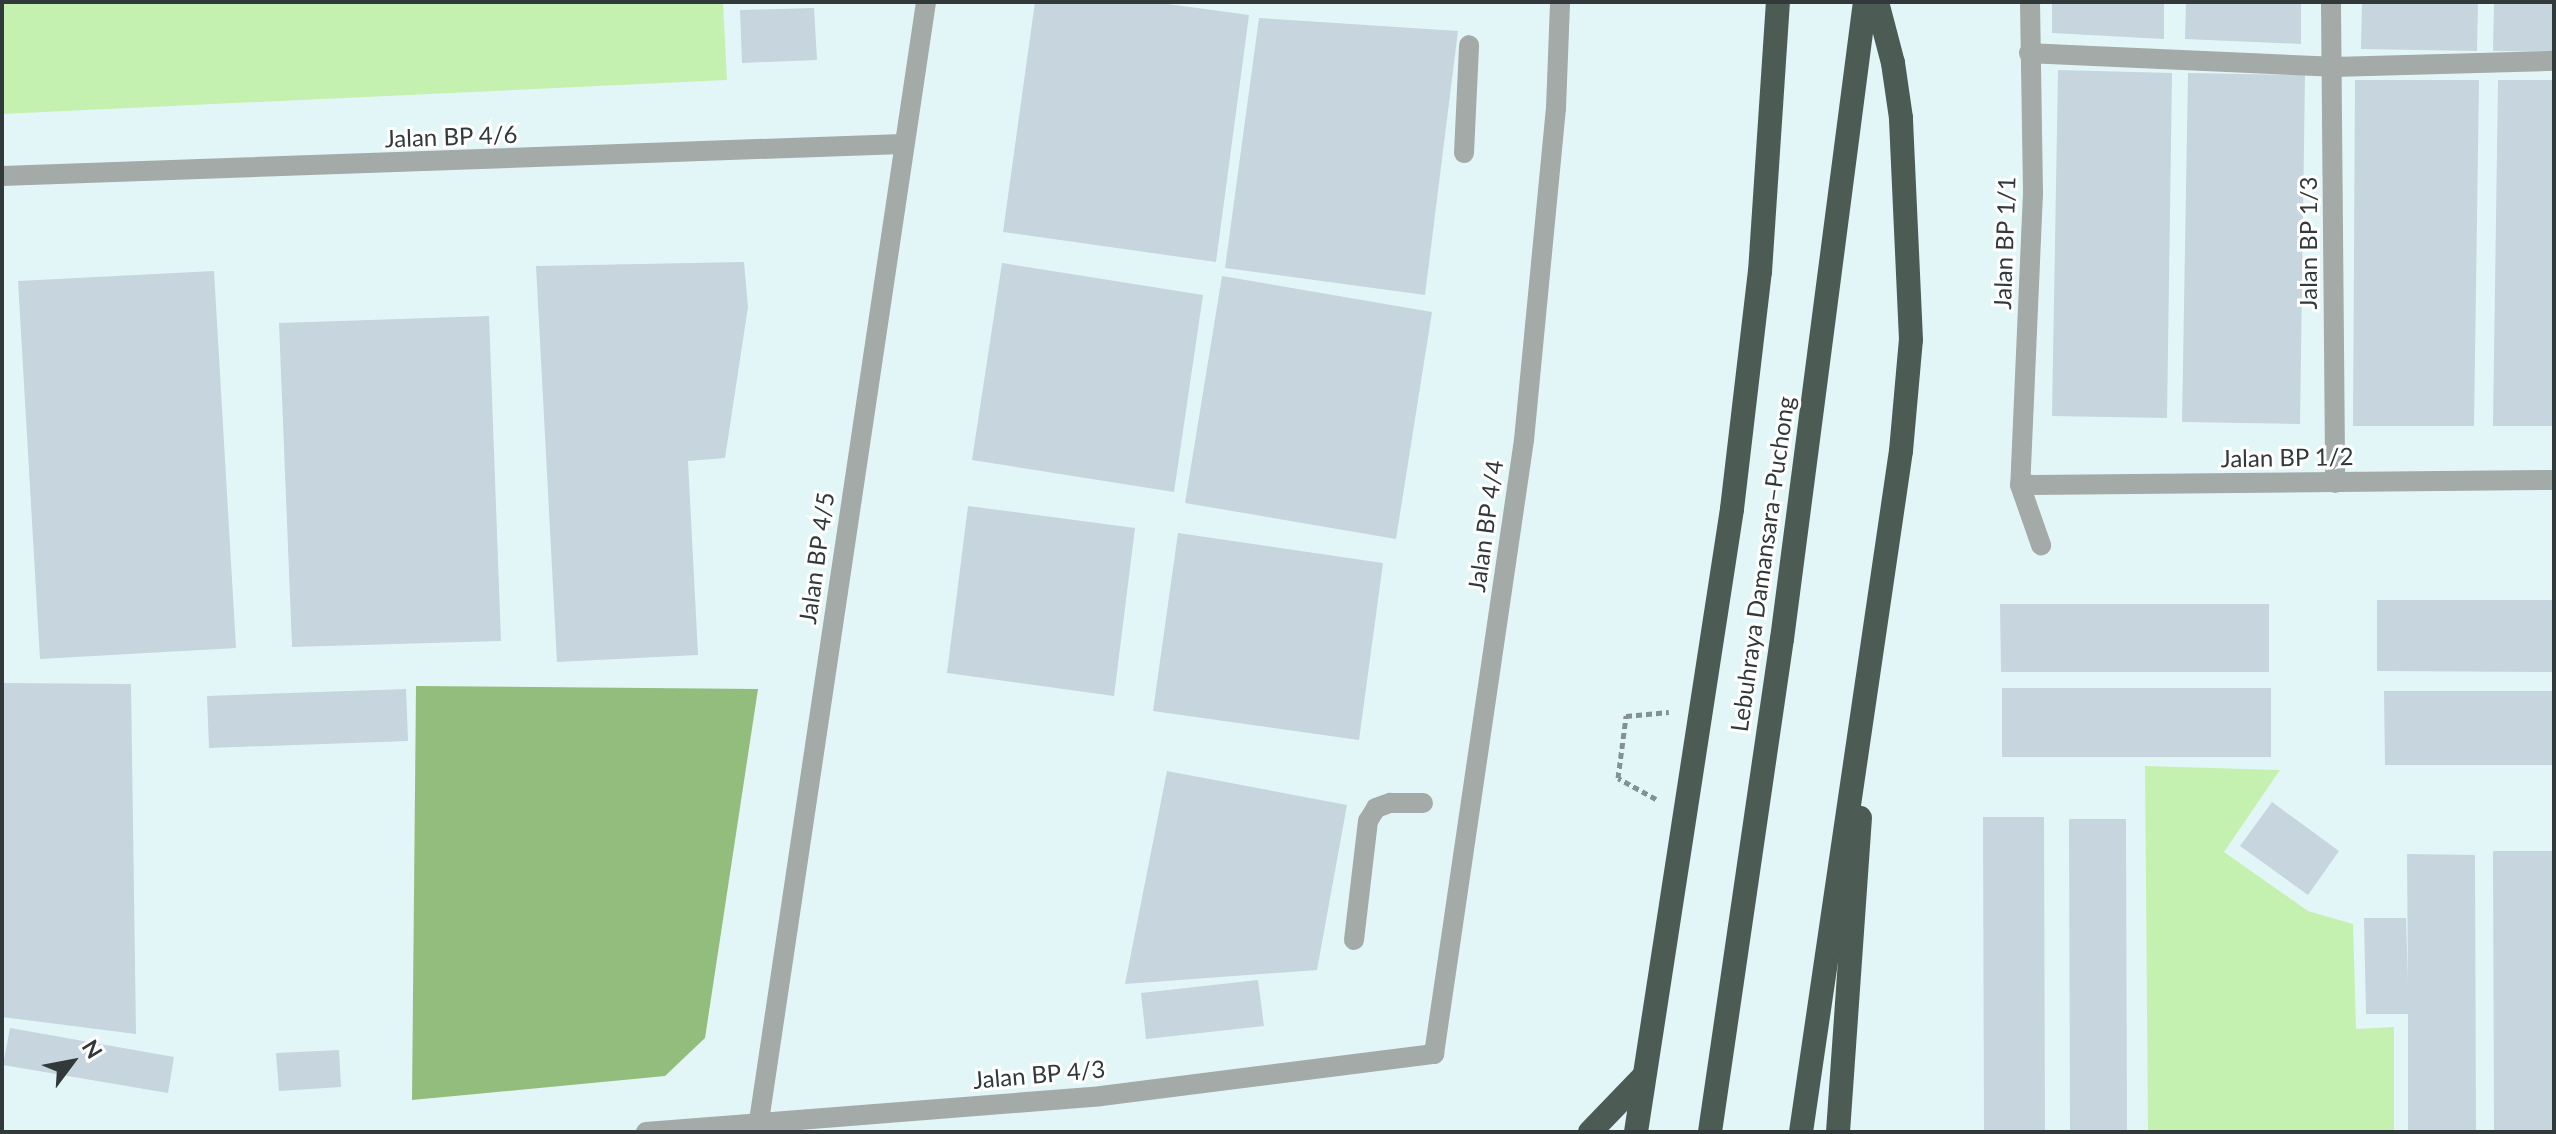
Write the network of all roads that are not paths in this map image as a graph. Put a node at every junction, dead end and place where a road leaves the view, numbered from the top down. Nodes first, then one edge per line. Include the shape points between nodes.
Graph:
1 (926, 2) edge
2 (1560, 2) edge
3 (1778, 2) edge
4 (1865, 2) edge
5 (1877, 2) edge
6 (2030, 2) edge
7 (2331, 2) edge
8 (1469, 45) dead end
9 (2029, 53) junction
10 (2554, 61) edge
11 (2333, 67) junction
12 (902, 144) junction
13 (1464, 153) dead end
14 (2, 176) edge
15 (2554, 480) edge
16 (2335, 483) junction
17 (2020, 485) junction
18 (2041, 545) dead end
19 (1871, 640) junction
20 (1423, 803) dead end
21 (1354, 940) dead end
22 (1434, 1054) joint
23 (1644, 1076) junction
24 (759, 1121) junction
25 (646, 1132) edge
26 (1590, 1132) edge
27 (1636, 1132) edge
28 (1710, 1132) edge
29 (1801, 1132) edge
30 (1838, 1132) edge

1 - 12 street, Jalan BP 4/5
2 - 22 street, Jalan BP 4/4 via 1556,108 1524,440
3 - 23 highway, Lebuhraya Damansara–Puchong via 1760,272 1732,509
4 - 28 highway, Lebuhraya Damansara–Puchong via 1782,639
5 - 19 highway via 1901,118 1911,340 1901,451
6 - 9 street, Jalan BP 1/1
7 - 11 street, Jalan BP 1/3
8 - 13 street
9 - 11 street
9 - 17 street, Jalan BP 1/1 via 2033,193
10 - 11 street
11 - 16 street, Jalan BP 1/3
12 - 14 street, Jalan BP 4/6
12 - 24 street, Jalan BP 4/5
15 - 16 street, Jalan BP 1/2
16 - 17 street, Jalan BP 1/2
17 - 18 street
19 - 29 highway
19 - 30 highway
20 - 21 street via 1390,803 1376,808 1368,821
22 - 24 street, Jalan BP 4/3 via 1101,1096
23 - 26 highway
23 - 27 highway, Lebuhraya Damansara–Puchong
24 - 25 street, Jalan BP 4/3

